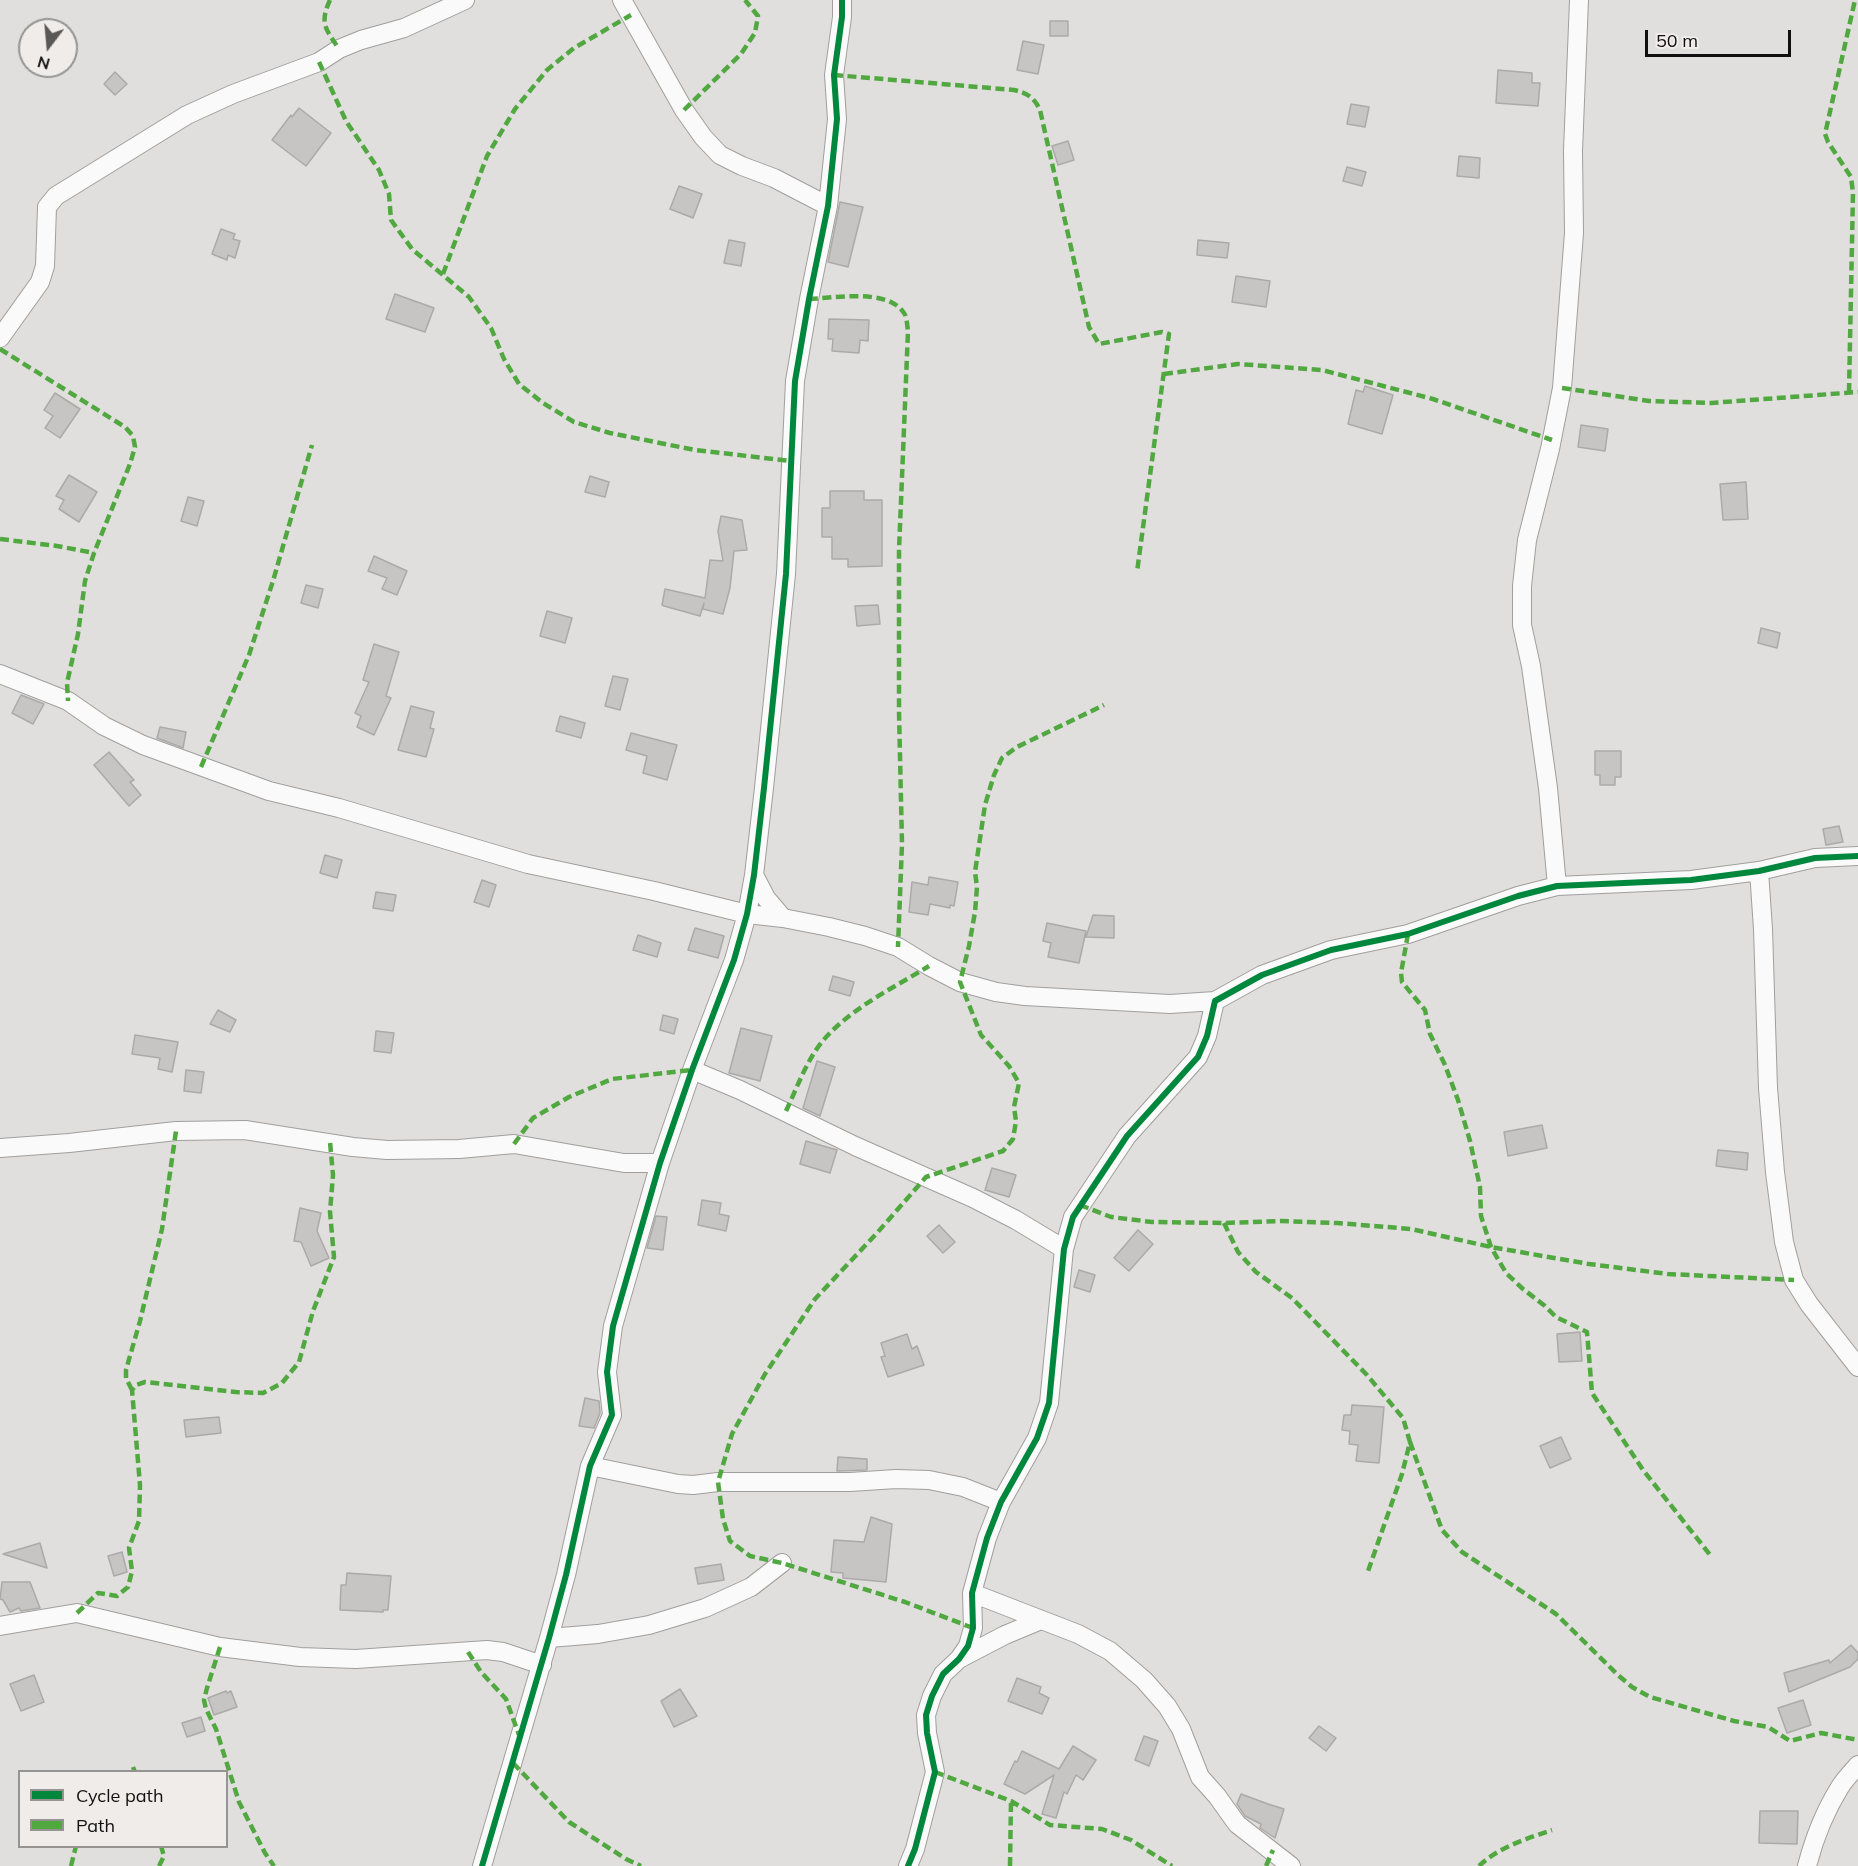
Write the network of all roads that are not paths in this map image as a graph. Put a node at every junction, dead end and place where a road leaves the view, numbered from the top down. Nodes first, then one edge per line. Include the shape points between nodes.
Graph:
1 (465, 0) edge
2 (622, 0) edge
3 (842, 0) edge
4 (1578, 0) edge
5 (828, 206) junction
6 (0, 338) edge
7 (0, 674) edge
8 (1858, 856) edge
9 (1759, 871) junction
10 (754, 875) junction
11 (1557, 886) junction
12 (747, 914) junction
13 (783, 918) junction
14 (1215, 1001) junction
15 (692, 1070) junction
16 (0, 1148) edge
17 (660, 1163) junction
18 (1064, 1249) junction
19 (1858, 1367) edge
20 (590, 1466) junction
21 (1001, 1502) junction
22 (782, 1563) dead end
23 (972, 1593) junction
24 (1041, 1620) junction
25 (0, 1626) edge
26 (549, 1638) junction
27 (959, 1659) junction
28 (542, 1665) junction
29 (1858, 1765) edge
30 (482, 1866) edge
31 (908, 1866) edge
32 (1291, 1866) edge
33 (1807, 1866) edge

1 - 6 street via 187,115 56,196 46,207 40,282
2 - 5 street via 684,110 720,155
3 - 5 street via 834,75 837,119
4 - 11 street via 1574,233 1562,388 1527,540 1522,586 1522,626 1546,777
5 - 10 street via 795,381 786,574
7 - 12 street via 69,700 105,726 143,746 269,791 528,864
8 - 9 street via 1815,858
9 - 11 street via 1691,880
9 - 19 street via 1768,1088 1784,1242 1794,1280
10 - 12 street
10 - 13 street
11 - 14 street via 1408,934 1331,950 1262,975
12 - 13 street
12 - 15 street via 734,960
13 - 14 street via 898,947 960,982 996,992 1170,1004
14 - 18 street via 1198,1057 1127,1136 1073,1217
15 - 17 street
15 - 18 street via 973,1198
16 - 17 street via 177,1131 245,1130 387,1150 514,1144 624,1163
17 - 20 street via 613,1326 607,1372 612,1415
18 - 21 street via 1049,1403 1037,1438
20 - 21 street via 693,1485 929,1480 963,1487
20 - 26 street
21 - 23 street
22 - 26 street via 752,1587 705,1608 649,1625
23 - 24 street
23 - 27 street via 973,1629
24 - 27 street
24 - 32 street via 1110,1651 1144,1680 1167,1706 1181,1730 1200,1778 1237,1824
25 - 28 street via 77,1612 220,1647 300,1657 356,1659 487,1650
26 - 28 street
27 - 31 street via 943,1674 926,1715 935,1773
28 - 30 street
29 - 33 street via 1840,1786

